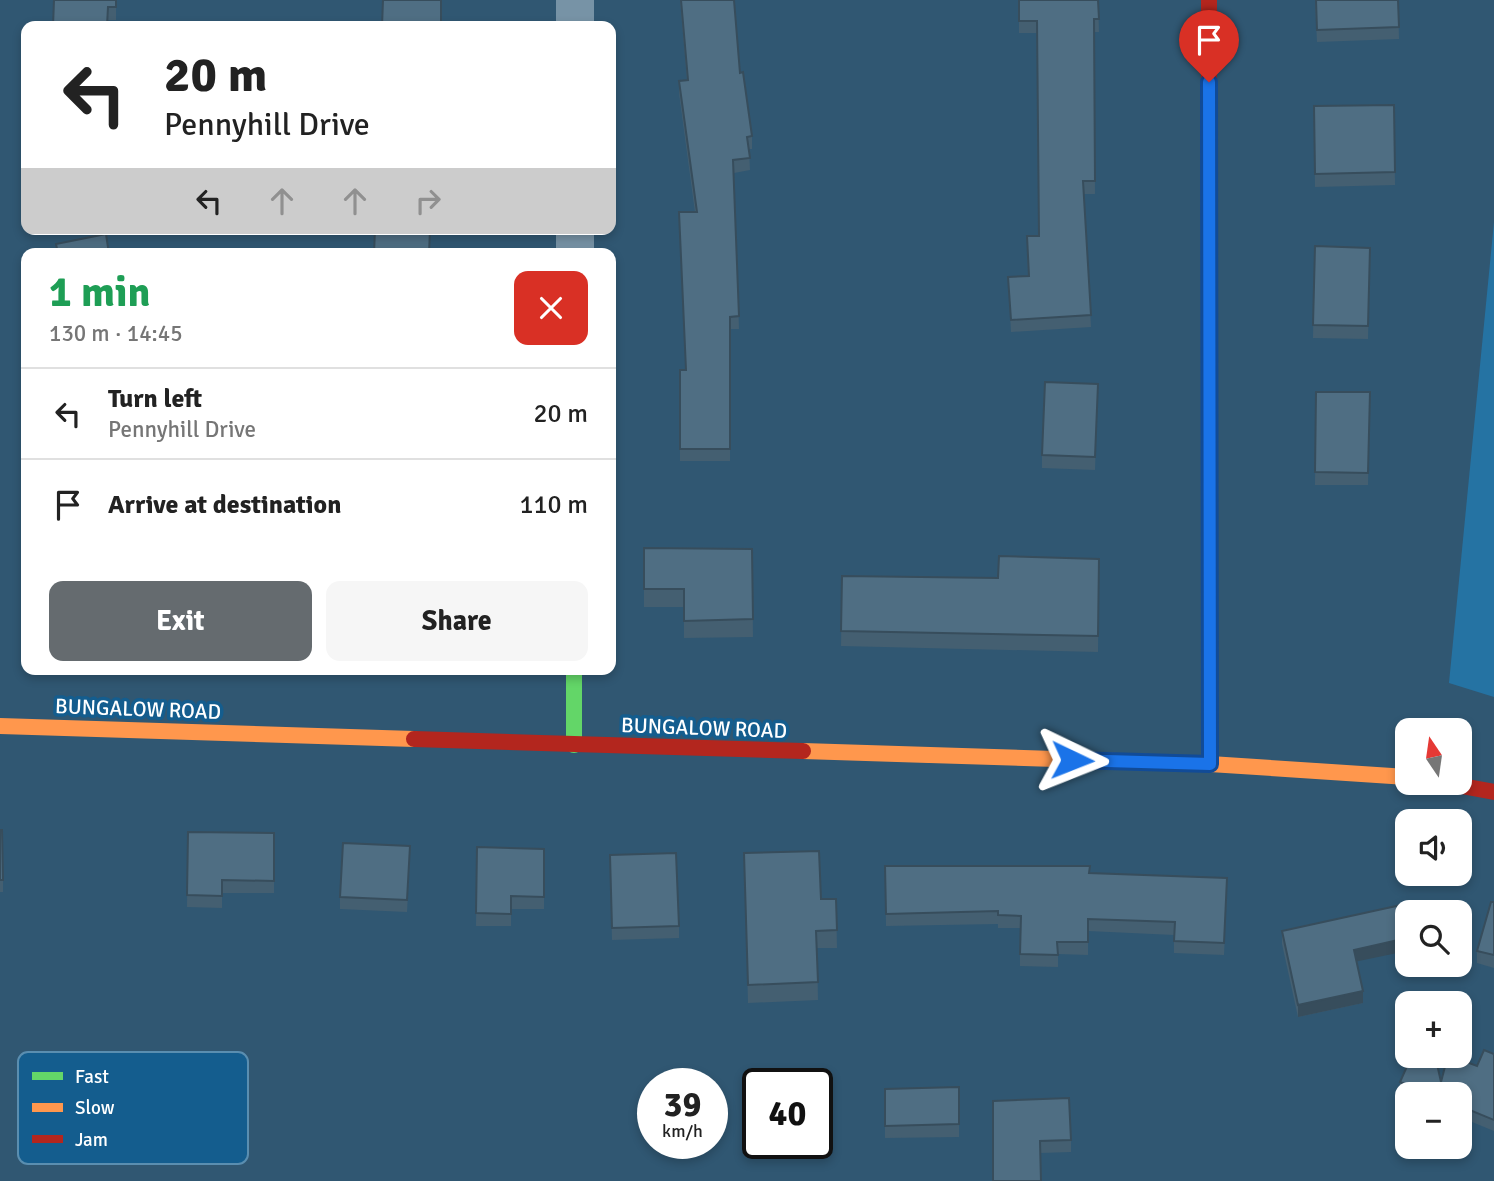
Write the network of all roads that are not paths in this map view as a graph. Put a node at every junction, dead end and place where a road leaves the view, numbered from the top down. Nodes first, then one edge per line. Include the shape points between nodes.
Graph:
1 (575, 0) edge
2 (1209, 0) edge
3 (575, 21) edge
4 (574, 675) edge
5 (0, 726) edge
6 (574, 745) junction
7 (1210, 764) junction
8 (1395, 775) edge
9 (1472, 788) edge
10 (1494, 792) edge

1 - 3 street
2 - 7 street
4 - 6 street
5 - 6 street, BUNGALOW ROAD
6 - 7 street, BUNGALOW ROAD
7 - 8 street, BUNGALOW ROAD
9 - 10 street

